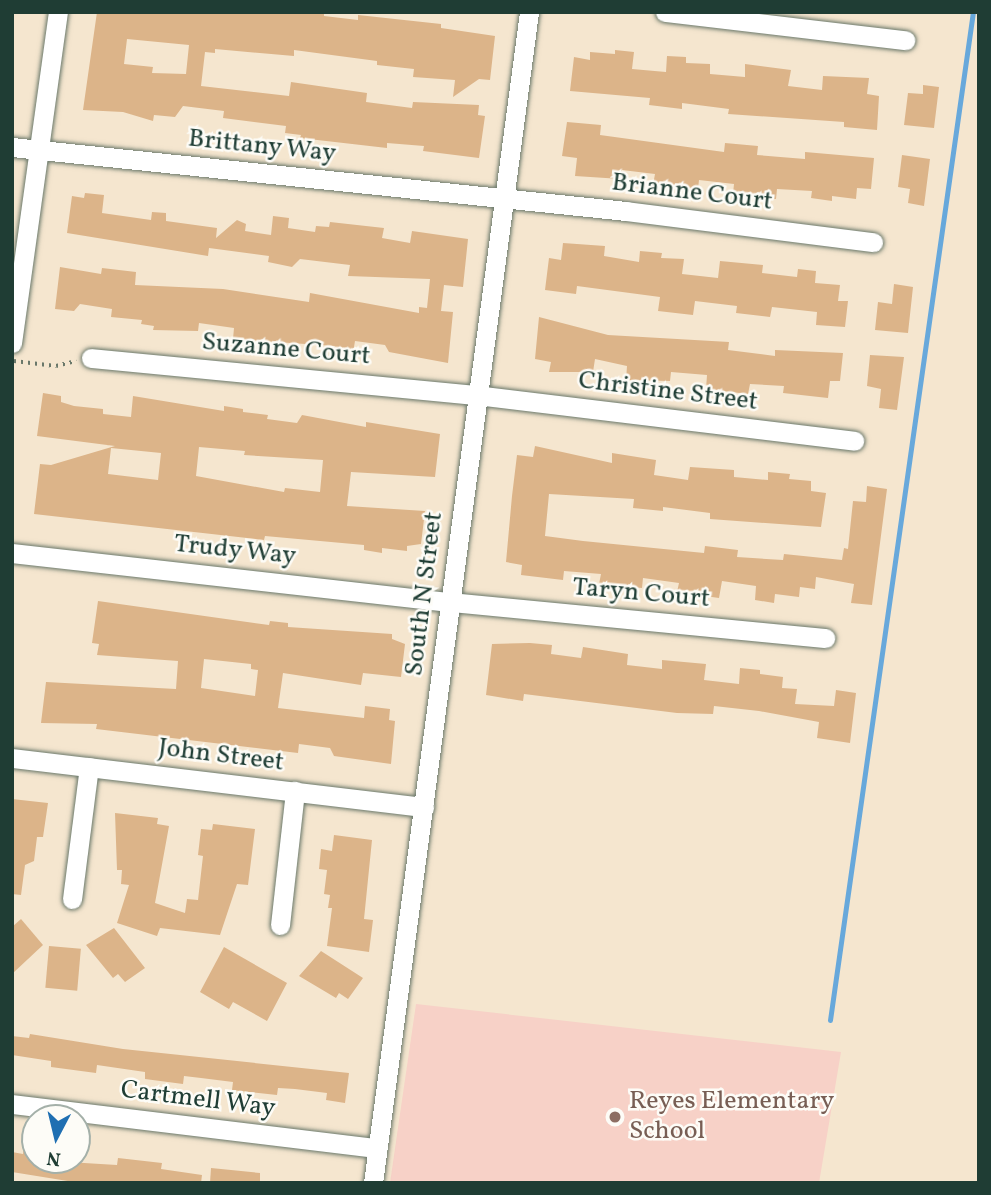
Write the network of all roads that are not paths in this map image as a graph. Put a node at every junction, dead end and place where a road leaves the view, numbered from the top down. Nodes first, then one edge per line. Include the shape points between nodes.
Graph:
1 (58, 12) edge
2 (529, 12) edge
3 (665, 12) edge
4 (905, 40) dead end
5 (12, 147) edge
6 (38, 150) junction
7 (505, 198) junction
8 (873, 242) dead end
9 (12, 343) edge
10 (91, 358) road end
11 (477, 395) junction
12 (854, 441) dead end
13 (12, 553) edge
14 (452, 603) junction
15 (825, 638) dead end
16 (12, 758) edge
17 (89, 767) junction
18 (295, 790) junction
19 (424, 807) junction
20 (72, 899) dead end
21 (280, 925) dead end
22 (12, 1104) edge
23 (377, 1148) junction
24 (373, 1183) edge

1 - 6 street
2 - 7 street, South N Street
3 - 4 street
5 - 6 street, Brittany Way
6 - 7 street, Brittany Way
6 - 9 street
7 - 8 street, Brianne Court
7 - 11 street, South N Street
10 - 11 street, Suzanne Court
11 - 12 street, Christine Street
11 - 14 street, South N Street
13 - 14 street, Trudy Way
14 - 15 street, Taryn Court
14 - 19 street, South N Street
16 - 17 street, John Street
17 - 18 street, John Street
17 - 20 street
18 - 19 street, John Street
18 - 21 street
19 - 23 street, South N Street
22 - 23 street, Cartmell Way
23 - 24 street, South N Street

